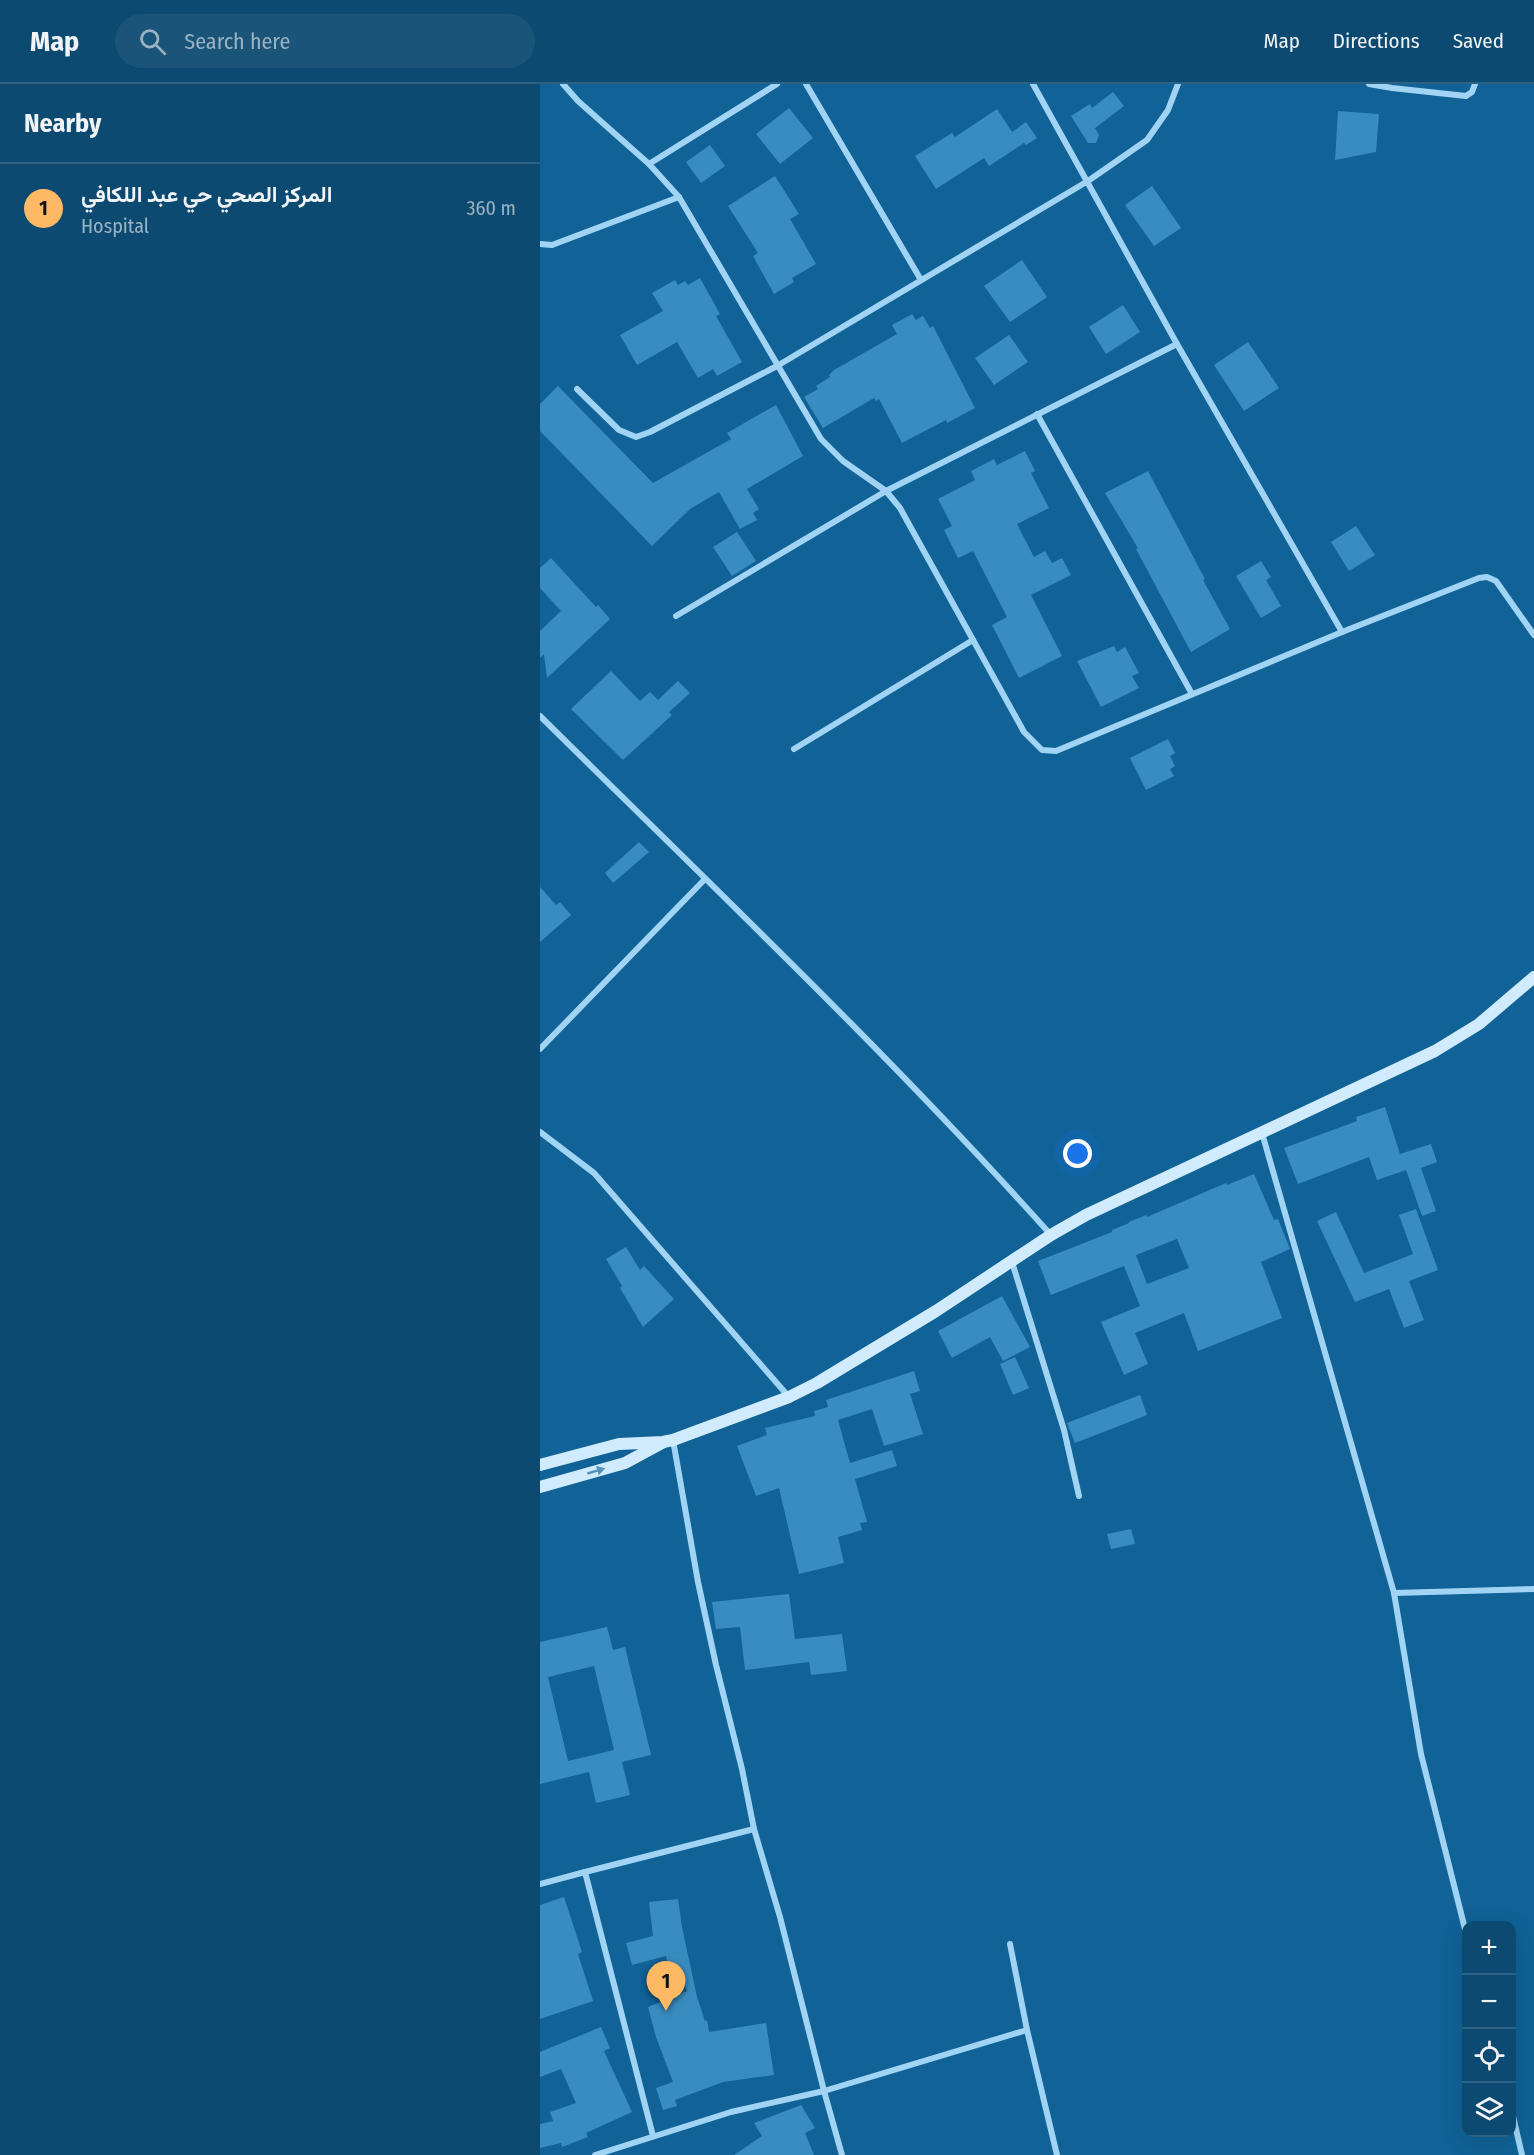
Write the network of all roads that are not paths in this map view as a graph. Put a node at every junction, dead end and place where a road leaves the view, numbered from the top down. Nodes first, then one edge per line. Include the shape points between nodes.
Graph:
1 (563, 84) edge
2 (777, 84) edge
3 (806, 84) edge
4 (1033, 84) edge
5 (1178, 84) edge
6 (1369, 84) edge
7 (1475, 84) edge
8 (649, 164) junction
9 (1088, 182) junction
10 (679, 197) junction
11 (540, 244) edge
12 (921, 280) junction
13 (1177, 344) junction
14 (777, 366) junction
15 (577, 389) dead end
16 (1037, 414) junction
17 (886, 490) junction
18 (676, 616) dead end
19 (1342, 632) junction
20 (1534, 635) edge
21 (973, 640) junction
22 (1192, 694) junction
23 (540, 716) edge
24 (794, 749) dead end
25 (705, 879) junction
26 (1534, 977) edge
27 (540, 1050) edge
28 (540, 1132) edge
29 (1262, 1132) junction
30 (1051, 1234) junction
31 (1012, 1262) junction
32 (789, 1396) junction
33 (668, 1441) junction
34 (540, 1465) edge
35 (540, 1487) edge
36 (1079, 1496) dead end
37 (1534, 1589) edge
38 (1394, 1593) junction
39 (754, 1829) junction
40 (585, 1872) junction
41 (540, 1884) edge
42 (1464, 1921) edge
43 (1010, 1944) dead end
44 (1027, 2030) junction
45 (824, 2091) junction
46 (1516, 2129) edge
47 (653, 2136) junction
48 (595, 2155) edge
49 (842, 2155) edge
50 (1057, 2155) edge
51 (1522, 2155) edge

1 - 8 street
2 - 8 street
3 - 12 street
4 - 9 street
5 - 9 street via 1168,110 1147,140
6 - 7 street via 1466,96
8 - 10 street
9 - 12 street
9 - 13 street
10 - 11 street via 552,245
10 - 14 street
12 - 14 street
13 - 16 street
13 - 19 street
14 - 15 street via 636,437 619,430
14 - 17 street via 821,439 843,461
16 - 17 street
16 - 22 street
17 - 18 street
17 - 21 street via 900,508
19 - 20 street via 1487,577 1496,581
19 - 22 street
21 - 22 street via 1024,732 1042,750 1056,751
21 - 24 street
23 - 25 street
25 - 27 street
25 - 30 street via 838,1010
26 - 29 street via 1479,1024 1435,1051
28 - 32 street via 594,1173
29 - 30 street
29 - 38 street
30 - 31 street
31 - 32 street via 817,1383
31 - 36 street via 1064,1430
32 - 33 street
33 - 34 street via 619,1444
35 -> 33 street via 625,1463
33 - 39 street
37 - 38 street
38 - 42 street via 1422,1754
39 - 40 street
39 - 45 street
40 - 41 street
40 - 47 street
43 - 44 street
44 - 45 street
44 - 50 street
45 - 47 street via 731,2112
45 - 49 street
46 - 51 street
47 - 48 street

